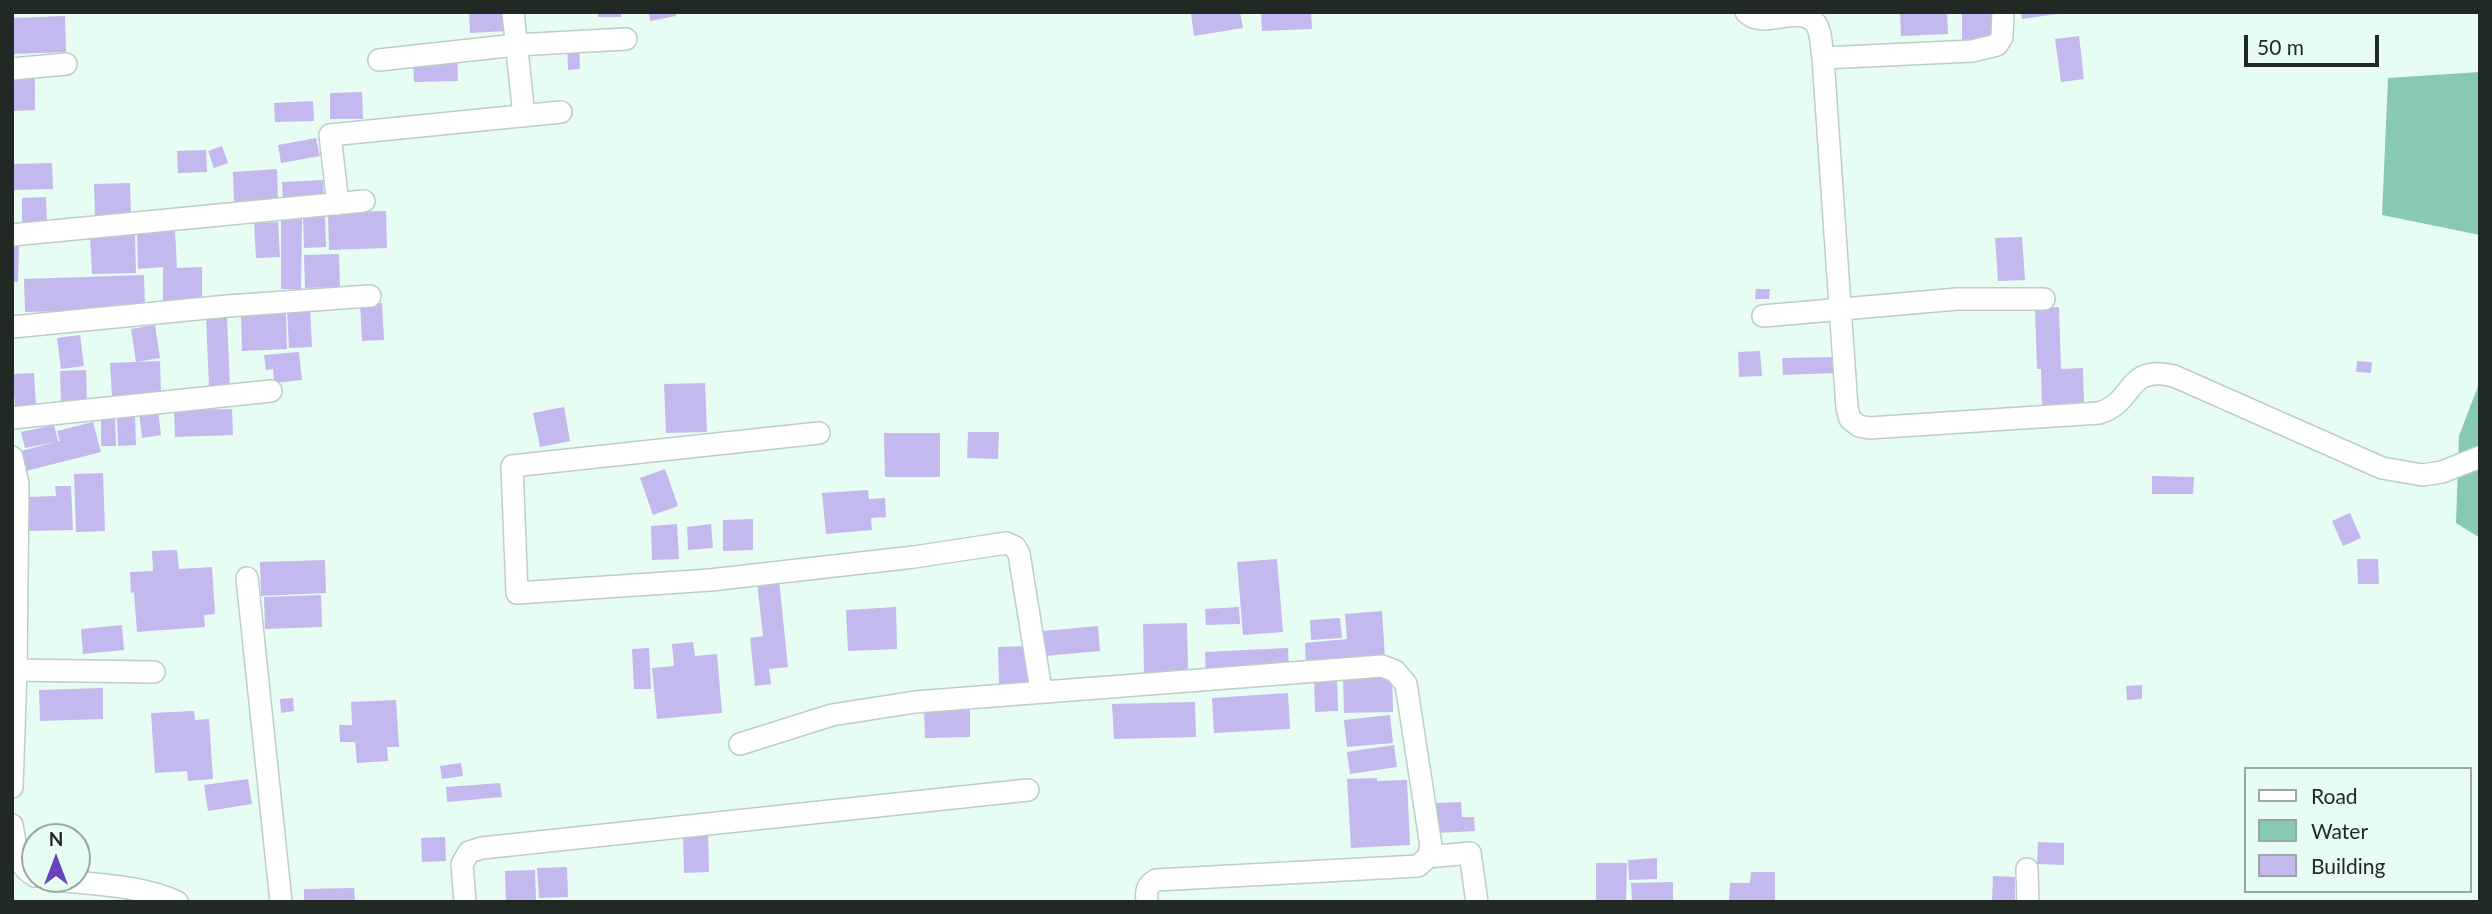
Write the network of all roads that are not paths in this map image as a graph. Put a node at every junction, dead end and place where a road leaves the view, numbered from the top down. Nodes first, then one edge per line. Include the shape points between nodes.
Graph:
1 (513, 12) edge
2 (1746, 12) edge
3 (2003, 12) edge
4 (626, 39) dead end
5 (516, 46) junction
6 (1823, 58) junction
7 (379, 60) dead end
8 (66, 64) dead end
9 (12, 69) edge
10 (561, 112) dead end
11 (524, 116) junction
12 (364, 201) dead end
13 (338, 204) junction
14 (12, 235) edge
15 (370, 296) dead end
16 (2044, 299) dead end
17 (1840, 309) junction
18 (1763, 316) dead end
19 (12, 327) edge
20 (271, 391) dead end
21 (12, 418) edge
22 (819, 433) dead end
23 (12, 457) edge
24 (2480, 457) edge
25 (247, 578) dead end
26 (14, 670) edge
27 (154, 672) dead end
28 (1041, 690) junction
29 (740, 744) dead end
30 (12, 787) edge
31 (1028, 790) dead end
32 (12, 825) edge
33 (1429, 857) junction
34 (21, 862) edge
35 (2027, 869) dead end
36 (91, 884) edge
37 (177, 902) edge
38 (281, 902) edge
39 (465, 902) edge
40 (1147, 902) edge
41 (1477, 902) edge
42 (2028, 902) edge

1 - 5 street
2 - 6 street via 1754,18 1809,18 1819,31
3 - 6 street via 2002,37 1997,44 1972,51
4 - 5 street
5 - 7 street
5 - 11 street
6 - 17 street
8 - 9 street
10 - 11 street
11 - 13 street via 330,135
12 - 13 street
13 - 14 street
15 - 19 street
16 - 17 street via 1957,299
17 - 18 street
17 - 24 street via 1850,419 1859,426 2099,413 2117,404 2138,378 2161,373 2382,468 2422,475
20 - 21 street
22 - 28 street via 512,466 517,593 710,580 1006,543 1020,554
23 - 26 street via 18,484
25 - 38 street
26 - 27 street
26 - 30 street
28 - 29 street via 832,715
28 - 33 street via 1381,666 1395,671 1406,684 1432,846
31 - 39 street via 482,848 468,852 462,864
32 - 34 street
33 - 40 street via 1418,866 1156,880 1146,889
33 - 41 street via 1470,853
35 - 42 street
36 - 37 street via 133,888

